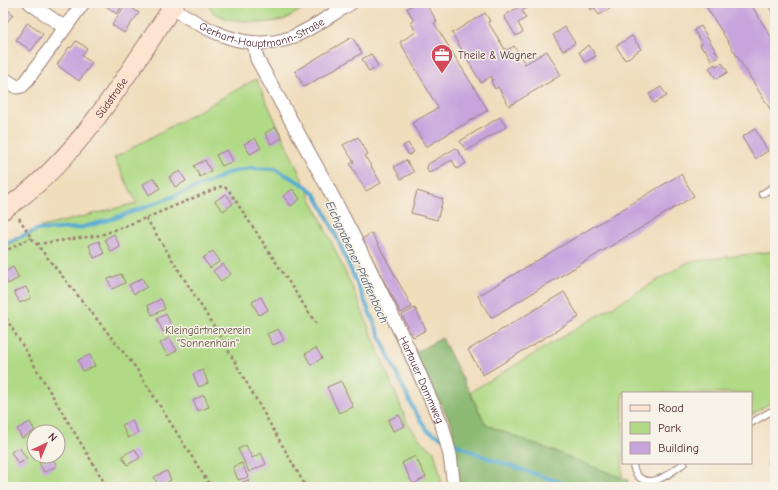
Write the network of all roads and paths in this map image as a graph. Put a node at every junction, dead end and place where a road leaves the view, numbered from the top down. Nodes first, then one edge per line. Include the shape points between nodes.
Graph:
1 (30, 3) edge
2 (83, 3) edge
3 (352, 3) edge
4 (771, 3) edge
5 (170, 5) edge
6 (775, 10) edge
7 (65, 28) junction
8 (254, 43) junction
9 (3, 78) edge
10 (775, 186) edge
11 (762, 194) dead end
12 (3, 210) edge
13 (146, 218) junction
14 (26, 230) dead end
15 (31, 237) junction
16 (37, 244) junction
17 (3, 252) edge
18 (3, 313) edge
19 (317, 326) dead end
20 (775, 409) edge
21 (752, 422) edge
22 (633, 464) edge
23 (682, 464) edge
24 (107, 487) edge
25 (211, 487) edge
26 (306, 487) edge
27 (454, 487) edge

1 - 7 street
2 - 7 street
3 - 8 street, Gerhart-Hauptmann-Straße via 302,32 266,43
4 - 6 lane
5 - 8 street, Gerhart-Hauptmann-Straße via 210,31 228,38
5 - 12 main road, Südstraße via 118,88 82,136 48,174
7 - 9 street via 26,83 17,87
8 - 27 street, Hartauer Dammweg via 257,59 325,182 409,350 443,429
10 - 11 lane
13 - 16 path via 101,235
13 - 19 path via 222,186 226,188
13 - 26 path via 220,336
14 - 15 path
15 - 16 path
15 - 17 path
16 - 25 path via 136,368
18 - 24 path
20 - 21 lane
22 - 23 lane via 641,479 649,481 660,479

